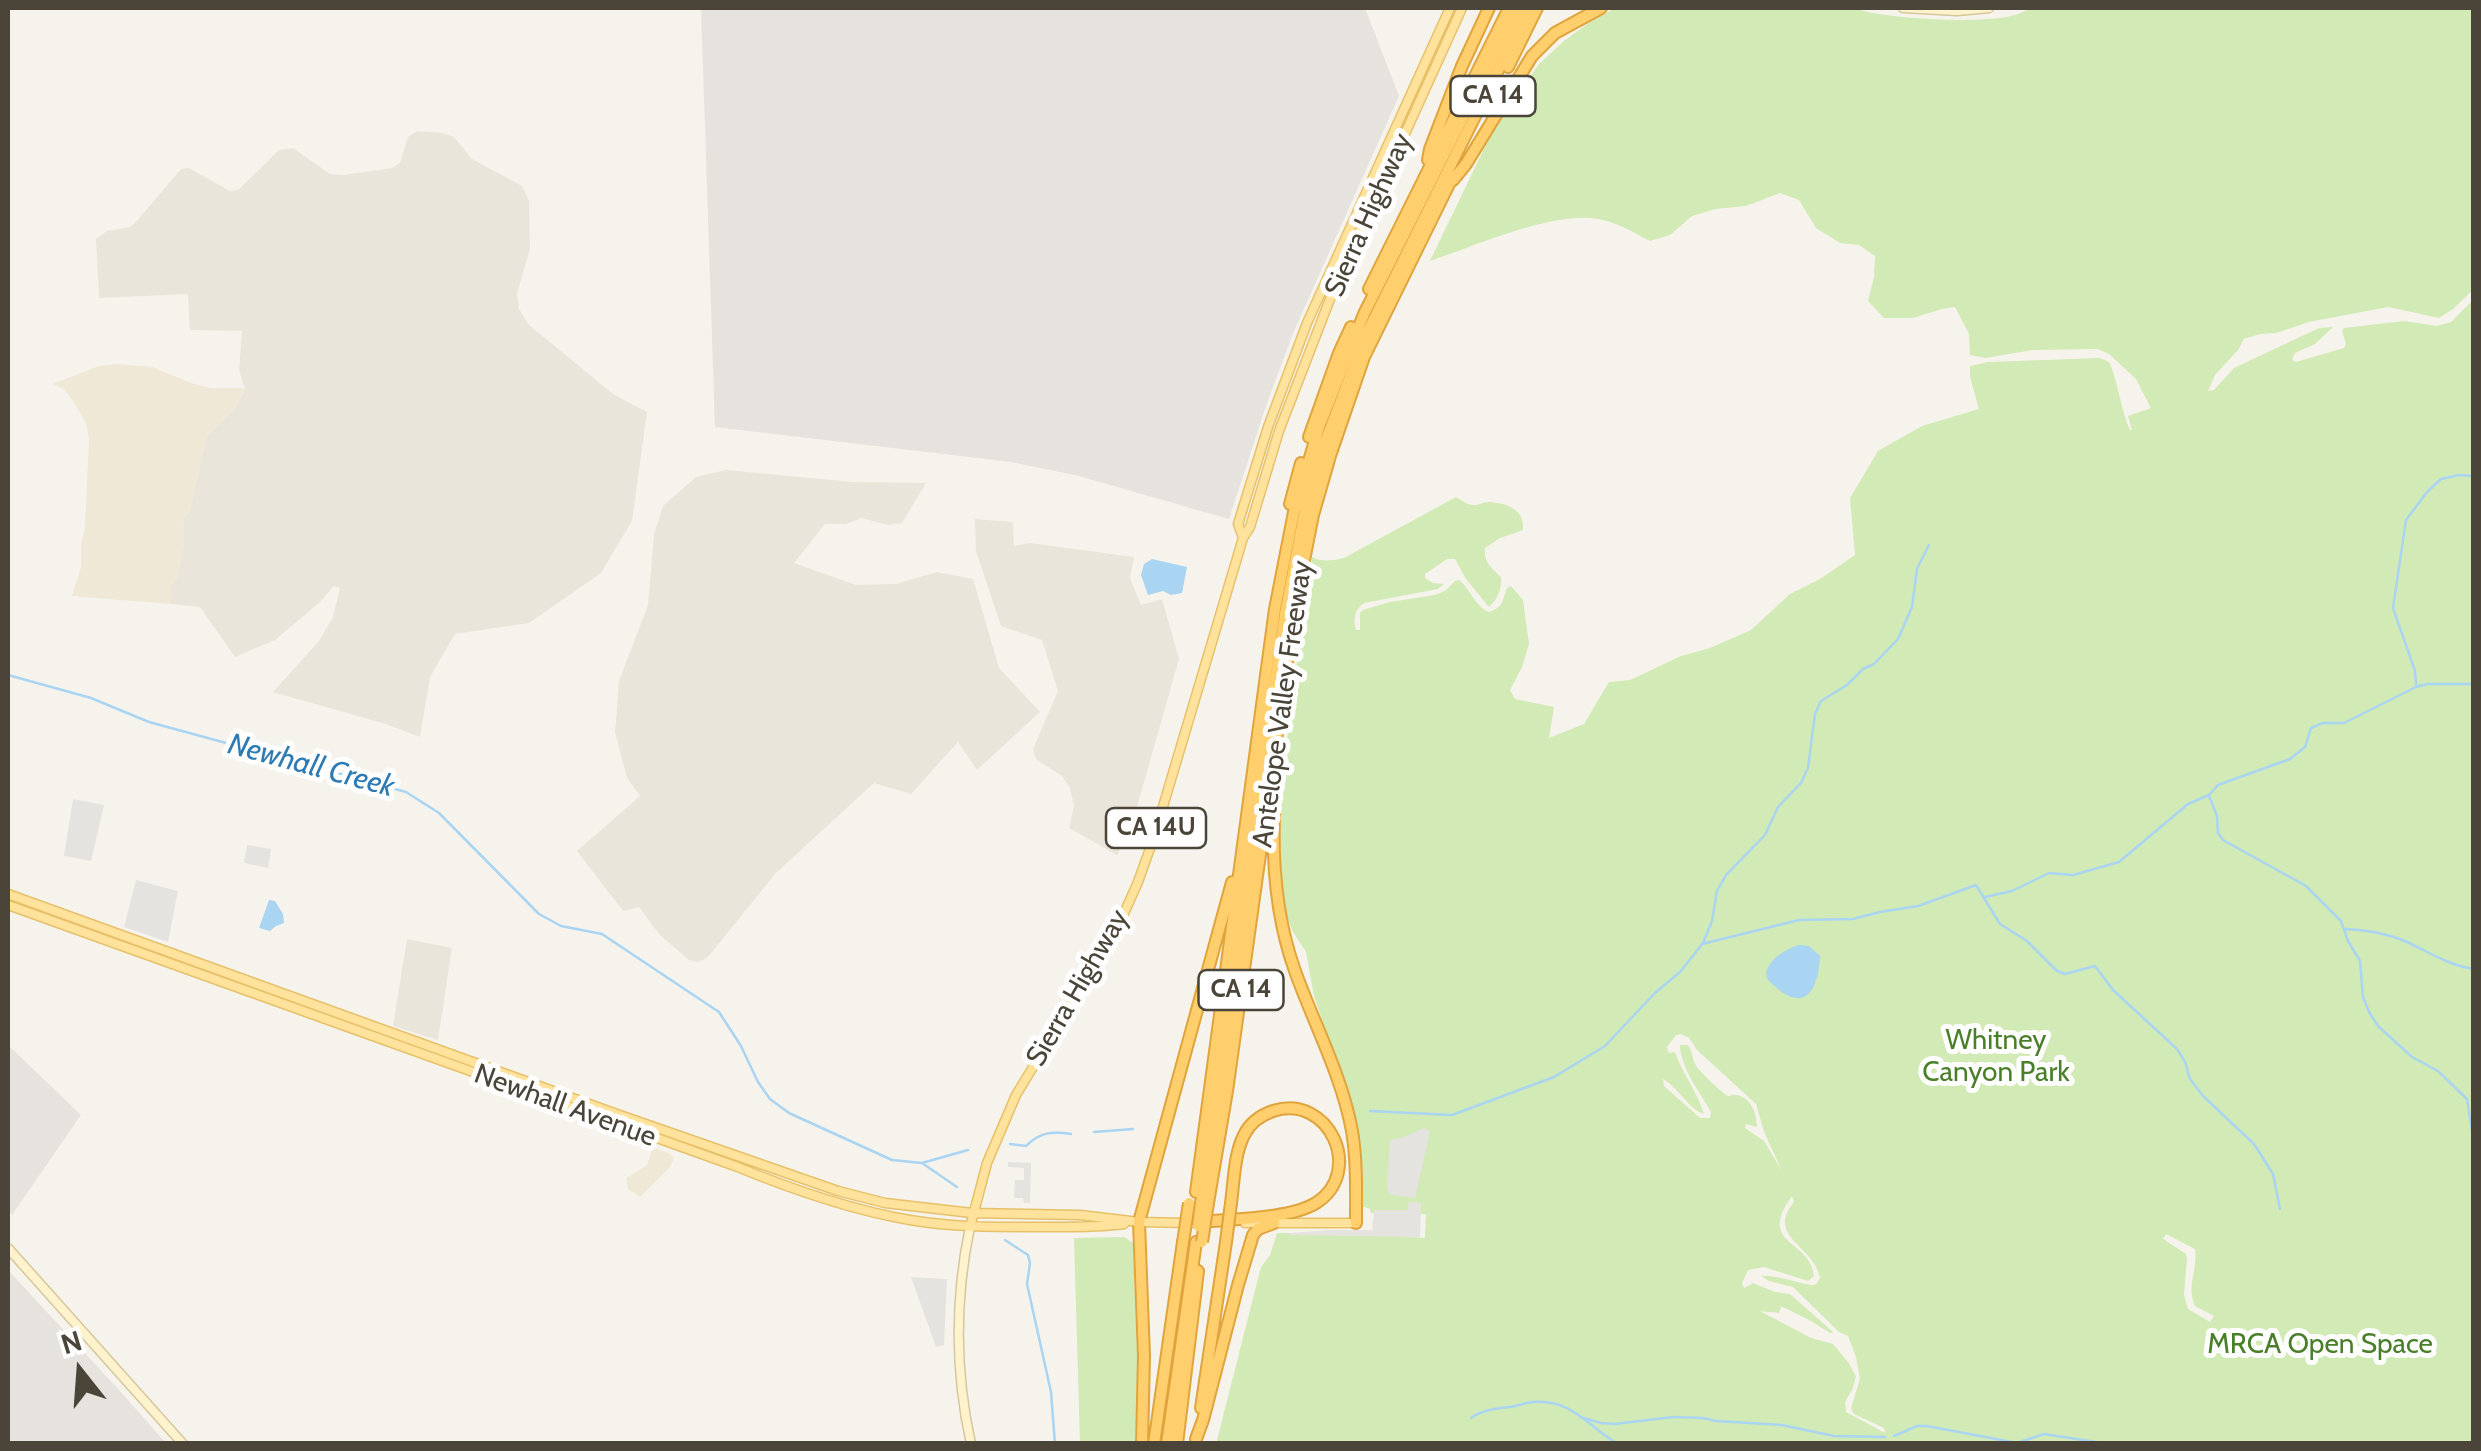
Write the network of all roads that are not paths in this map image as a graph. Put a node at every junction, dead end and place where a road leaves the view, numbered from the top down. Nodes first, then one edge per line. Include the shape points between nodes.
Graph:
1 (1450, 8) edge
2 (1462, 8) edge
3 (1489, 8) edge
4 (1509, 8) edge
5 (1518, 8) edge
6 (1529, 8) edge
7 (1537, 8) edge
8 (1601, 8) edge
9 (1903, 8) edge
10 (1989, 8) edge
11 (1427, 170) junction
12 (1449, 185) junction
13 (1298, 488) junction
14 (1310, 510) junction
15 (1243, 538) junction
16 (1290, 561) junction
17 (1271, 776) junction
18 (1232, 881) junction
19 (8, 894) edge
20 (8, 905) edge
21 (124, 942) junction
22 (572, 1108) junction
23 (614, 1113) junction
24 (619, 1125) junction
25 (652, 1126) junction
26 (649, 1136) junction
27 (697, 1142) junction
28 (1198, 1203) junction
29 (972, 1213) junction
30 (1139, 1222) junction
31 (1198, 1222) junction
32 (1356, 1223) joint
33 (1274, 1224) junction
34 (970, 1226) junction
35 (1193, 1242) junction
36 (8, 1248) edge
37 (1196, 1441) edge
38 (183, 1444) edge
39 (971, 1444) edge
40 (1142, 1444) edge
41 (1154, 1444) edge
42 (1164, 1444) edge
43 (1177, 1444) edge

1 - 15 main road, Sierra Highway / CA 14U via 1307,323 1238,524
2 - 15 main road, Sierra Highway / CA 14U via 1330,299
3 - 11 highway
4 - 11 highway, Antelope Valley Freeway / CA 14
5 - 13 highway via 1364,314
6 - 14 highway via 1366,335 1322,450
7 - 12 highway, Antelope Valley Freeway / CA 14
8 - 12 highway via 1555,33 1532,56
9 - 10 main road
11 - 13 highway, Antelope Valley Freeway / CA 14 via 1339,352
12 - 14 highway, Antelope Valley Freeway / CA 14 via 1364,358
13 - 16 highway, Antelope Valley Freeway / CA 14
14 - 16 highway, Antelope Valley Freeway / CA 14
15 - 29 main road, Sierra Highway / CA 14U via 1138,882 1016,1095
16 - 17 highway, Antelope Valley Freeway / CA 14 via 1294,610
16 - 18 highway, Antelope Valley Freeway / CA 14
16 - 28 highway
17 - 28 highway, Antelope Valley Freeway / CA 14 via 1230,1072
17 - 32 highway via 1280,911 1349,1119
18 - 28 highway, Antelope Valley Freeway / CA 14
18 - 30 highway
19 - 21 main road, Newhall Avenue
20 - 21 main road, Newhall Avenue
21 - 22 main road, Newhall Avenue
21 - 23 main road, Newhall Avenue
22 - 23 main road
22 - 24 main road, Newhall Avenue
23 - 25 main road, Newhall Avenue
24 - 25 main road
24 - 26 main road, Newhall Avenue
25 - 27 main road, Newhall Avenue
26 - 27 main road
26 - 34 main road, Newhall Avenue via 794,1190 887,1216
27 - 29 main road, Newhall Avenue via 849,1194
28 - 35 highway, Antelope Valley Freeway / CA 14, bridge
28 - 35 highway, Antelope Valley Freeway / CA 14, bridge
29 - 30 main road, Newhall Avenue
29 - 34 main road, Sierra Highway
30 - 31 main road, Newhall Avenue
30 - 34 main road, Newhall Avenue
30 - 40 highway
31 - 33 main road, Newhall Avenue
31 - 37 highway, bridge via 1286,1213 1322,1198 1337,1177 1340,1158 1327,1126 1313,1114 1277,1109 1254,1122 1240,1145 1231,1203 1226,1242
32 - 33 main road, Newhall Avenue
33 - 37 highway via 1253,1235
34 - 39 main road, Sierra Highway via 959,1340
35 - 41 highway, Antelope Valley Freeway / CA 14
35 - 42 highway
35 - 43 highway, Antelope Valley Freeway / CA 14
36 - 38 main road

